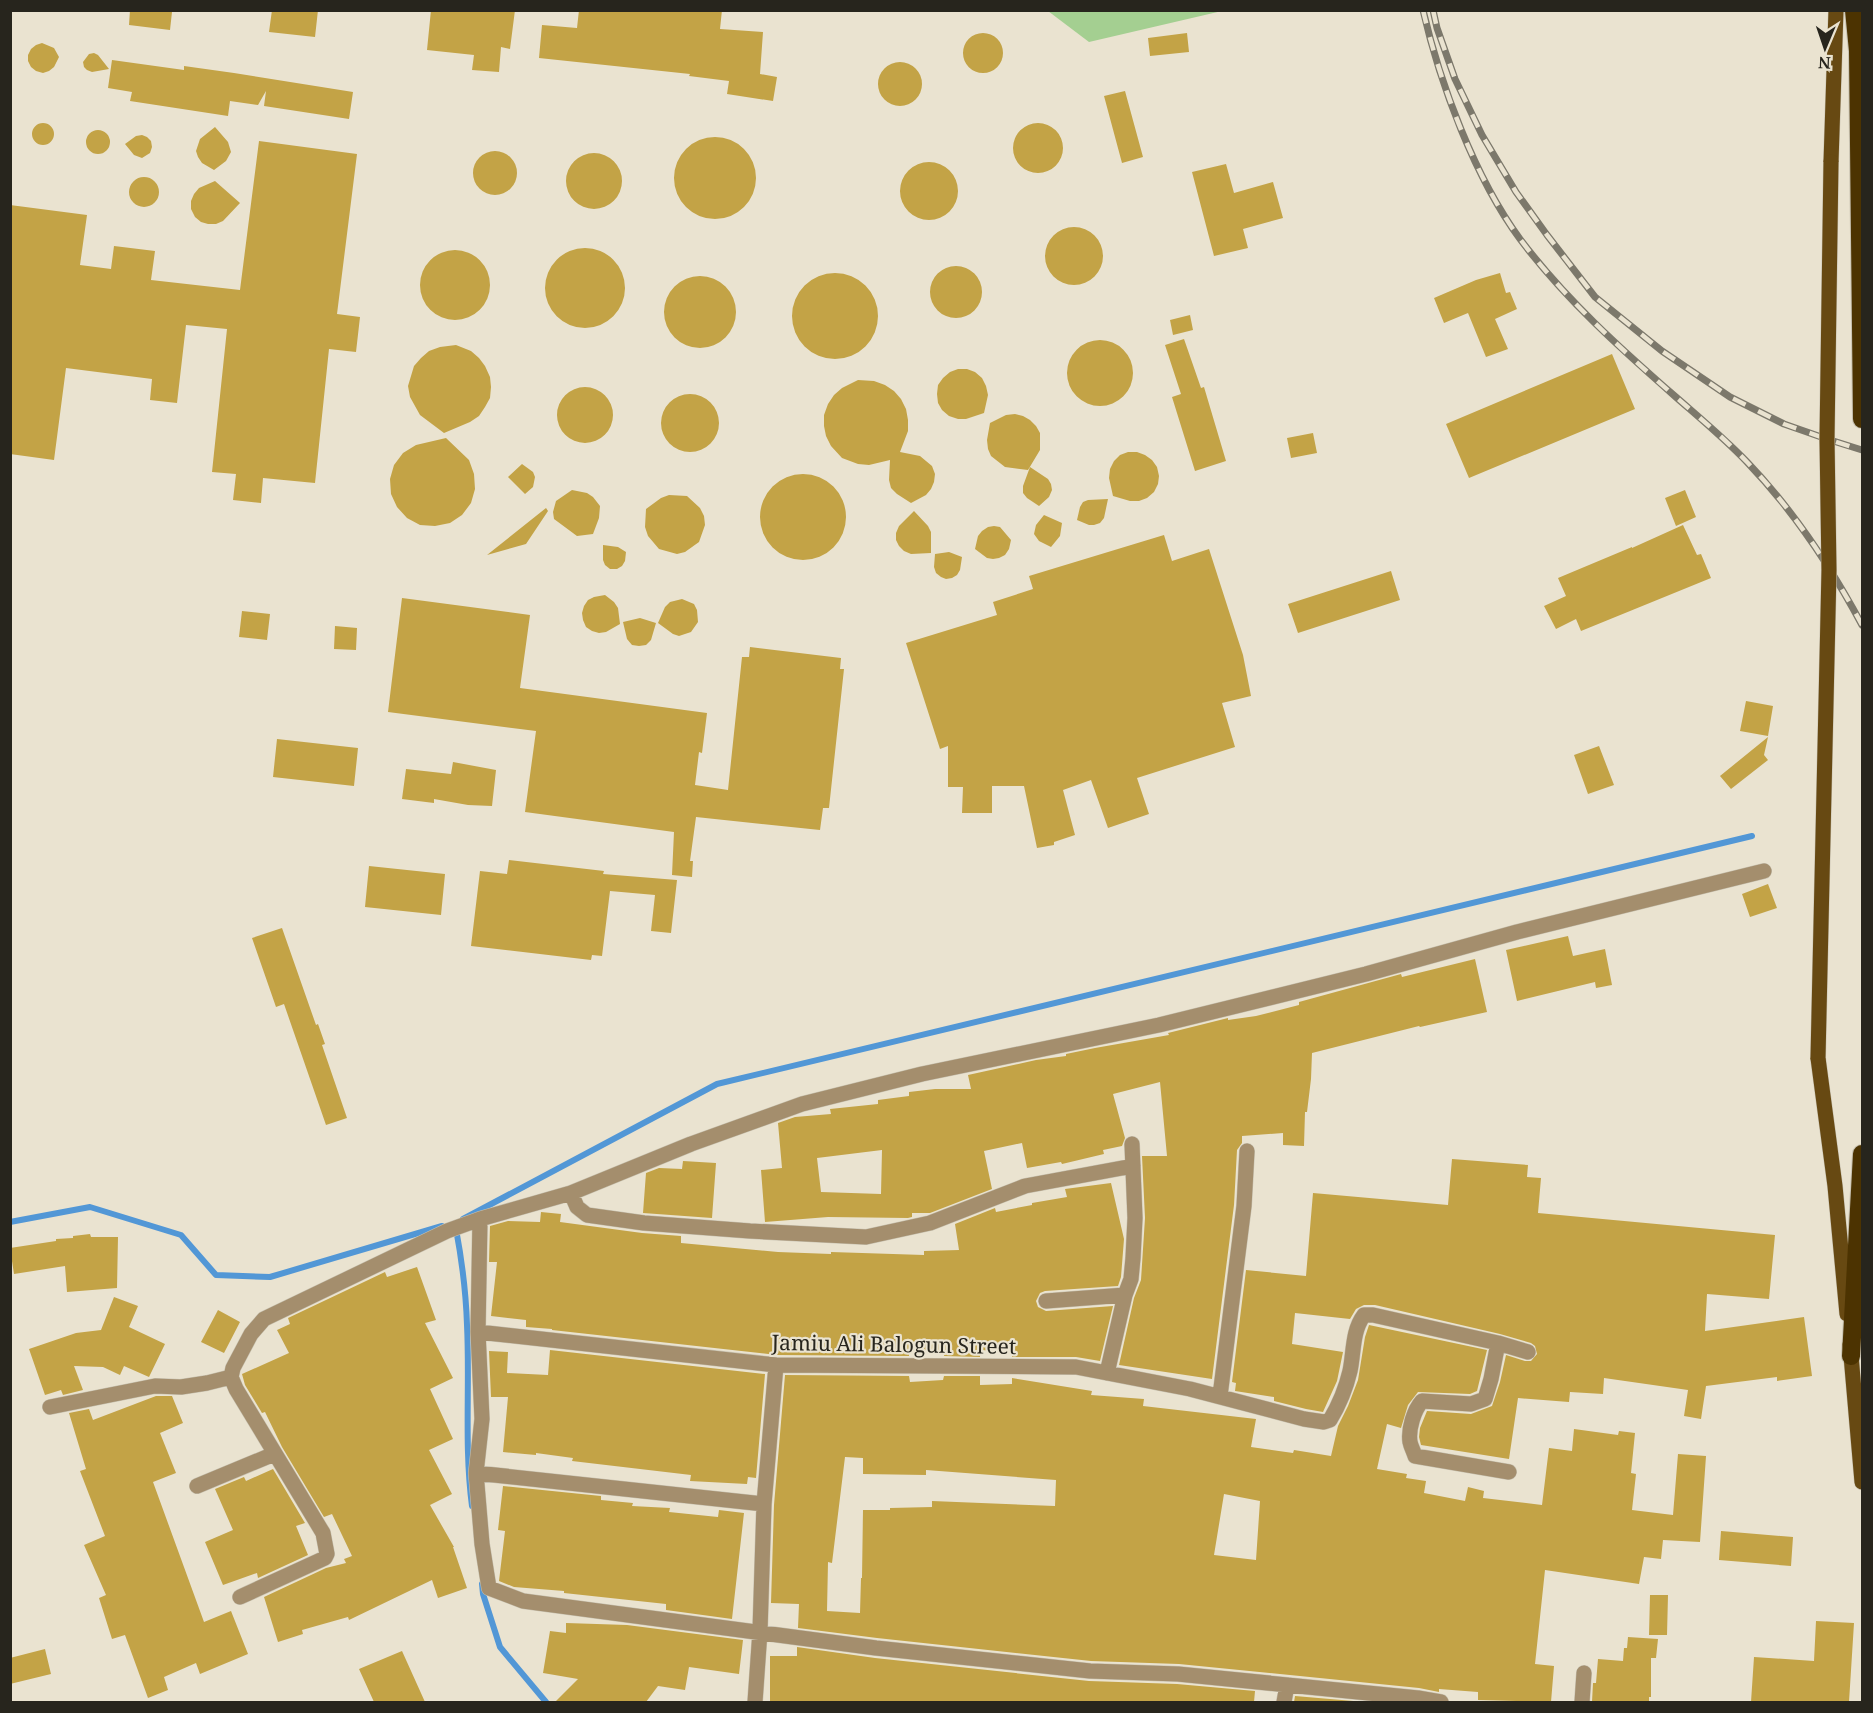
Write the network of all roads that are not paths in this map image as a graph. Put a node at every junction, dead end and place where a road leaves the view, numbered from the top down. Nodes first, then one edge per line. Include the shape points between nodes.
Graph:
1 (1836, 10) edge
2 (1854, 10) edge
3 (1863, 419) edge
4 (1764, 871) dead end
5 (1132, 1144) dead end
6 (1247, 1151) dead end
7 (1863, 1154) edge
8 (1133, 1166) junction
9 (571, 1193) junction
10 (480, 1219) junction
11 (1125, 1295) junction
12 (1046, 1301) dead end
13 (478, 1332) junction
14 (1498, 1343) junction
15 (1528, 1352) dead end
16 (1851, 1356) junction
17 (776, 1365) junction
18 (1107, 1373) junction
19 (231, 1377) junction
20 (1220, 1396) junction
21 (50, 1407) dead end
22 (274, 1454) junction
23 (1509, 1472) dead end
24 (476, 1473) junction
25 (1863, 1482) edge
26 (197, 1486) dead end
27 (764, 1504) junction
28 (240, 1597) dead end
29 (760, 1631) junction
30 (1584, 1673) dead end
31 (1287, 1685) junction
32 (755, 1702) edge
33 (1284, 1702) edge
34 (1441, 1702) edge
35 (1582, 1702) edge

1 - 16 main road, bridge via 1818,1058
2 - 3 highway via 1858,51
4 - 9 street via 1171,1022 922,1074 802,1104
5 - 8 street
6 - 20 street via 1244,1206
7 - 16 highway
8 - 9 street via 1025,1186 930,1223 866,1237 667,1225 587,1215 577,1207
8 - 11 street via 1133,1258
9 - 10 street
10 - 13 street
10 - 19 street via 264,1318 251,1334
11 - 12 street
11 - 18 street
13 - 17 street, Jamiu Ali Balogun Street
13 - 24 street via 482,1419
14 - 15 street
14 - 20 street, Jamiu Ali Balogun Street via 1364,1315 1358,1324 1343,1394 1330,1420 1304,1419
14 - 23 street via 1485,1399 1471,1404 1422,1401 1417,1407 1410,1442 1415,1456
16 - 25 main road
17 - 18 street, Jamiu Ali Balogun Street via 1076,1367
17 - 27 street
18 - 20 street, Jamiu Ali Balogun Street
19 - 21 street via 181,1387 155,1386
19 - 22 street
22 - 26 street
22 - 28 street via 323,1533 327,1554
24 - 27 street
24 - 29 street via 489,1588 523,1600
27 - 29 street
29 - 31 street via 1090,1671 1178,1674
29 - 32 street
30 - 35 street
31 - 33 street
31 - 34 street

